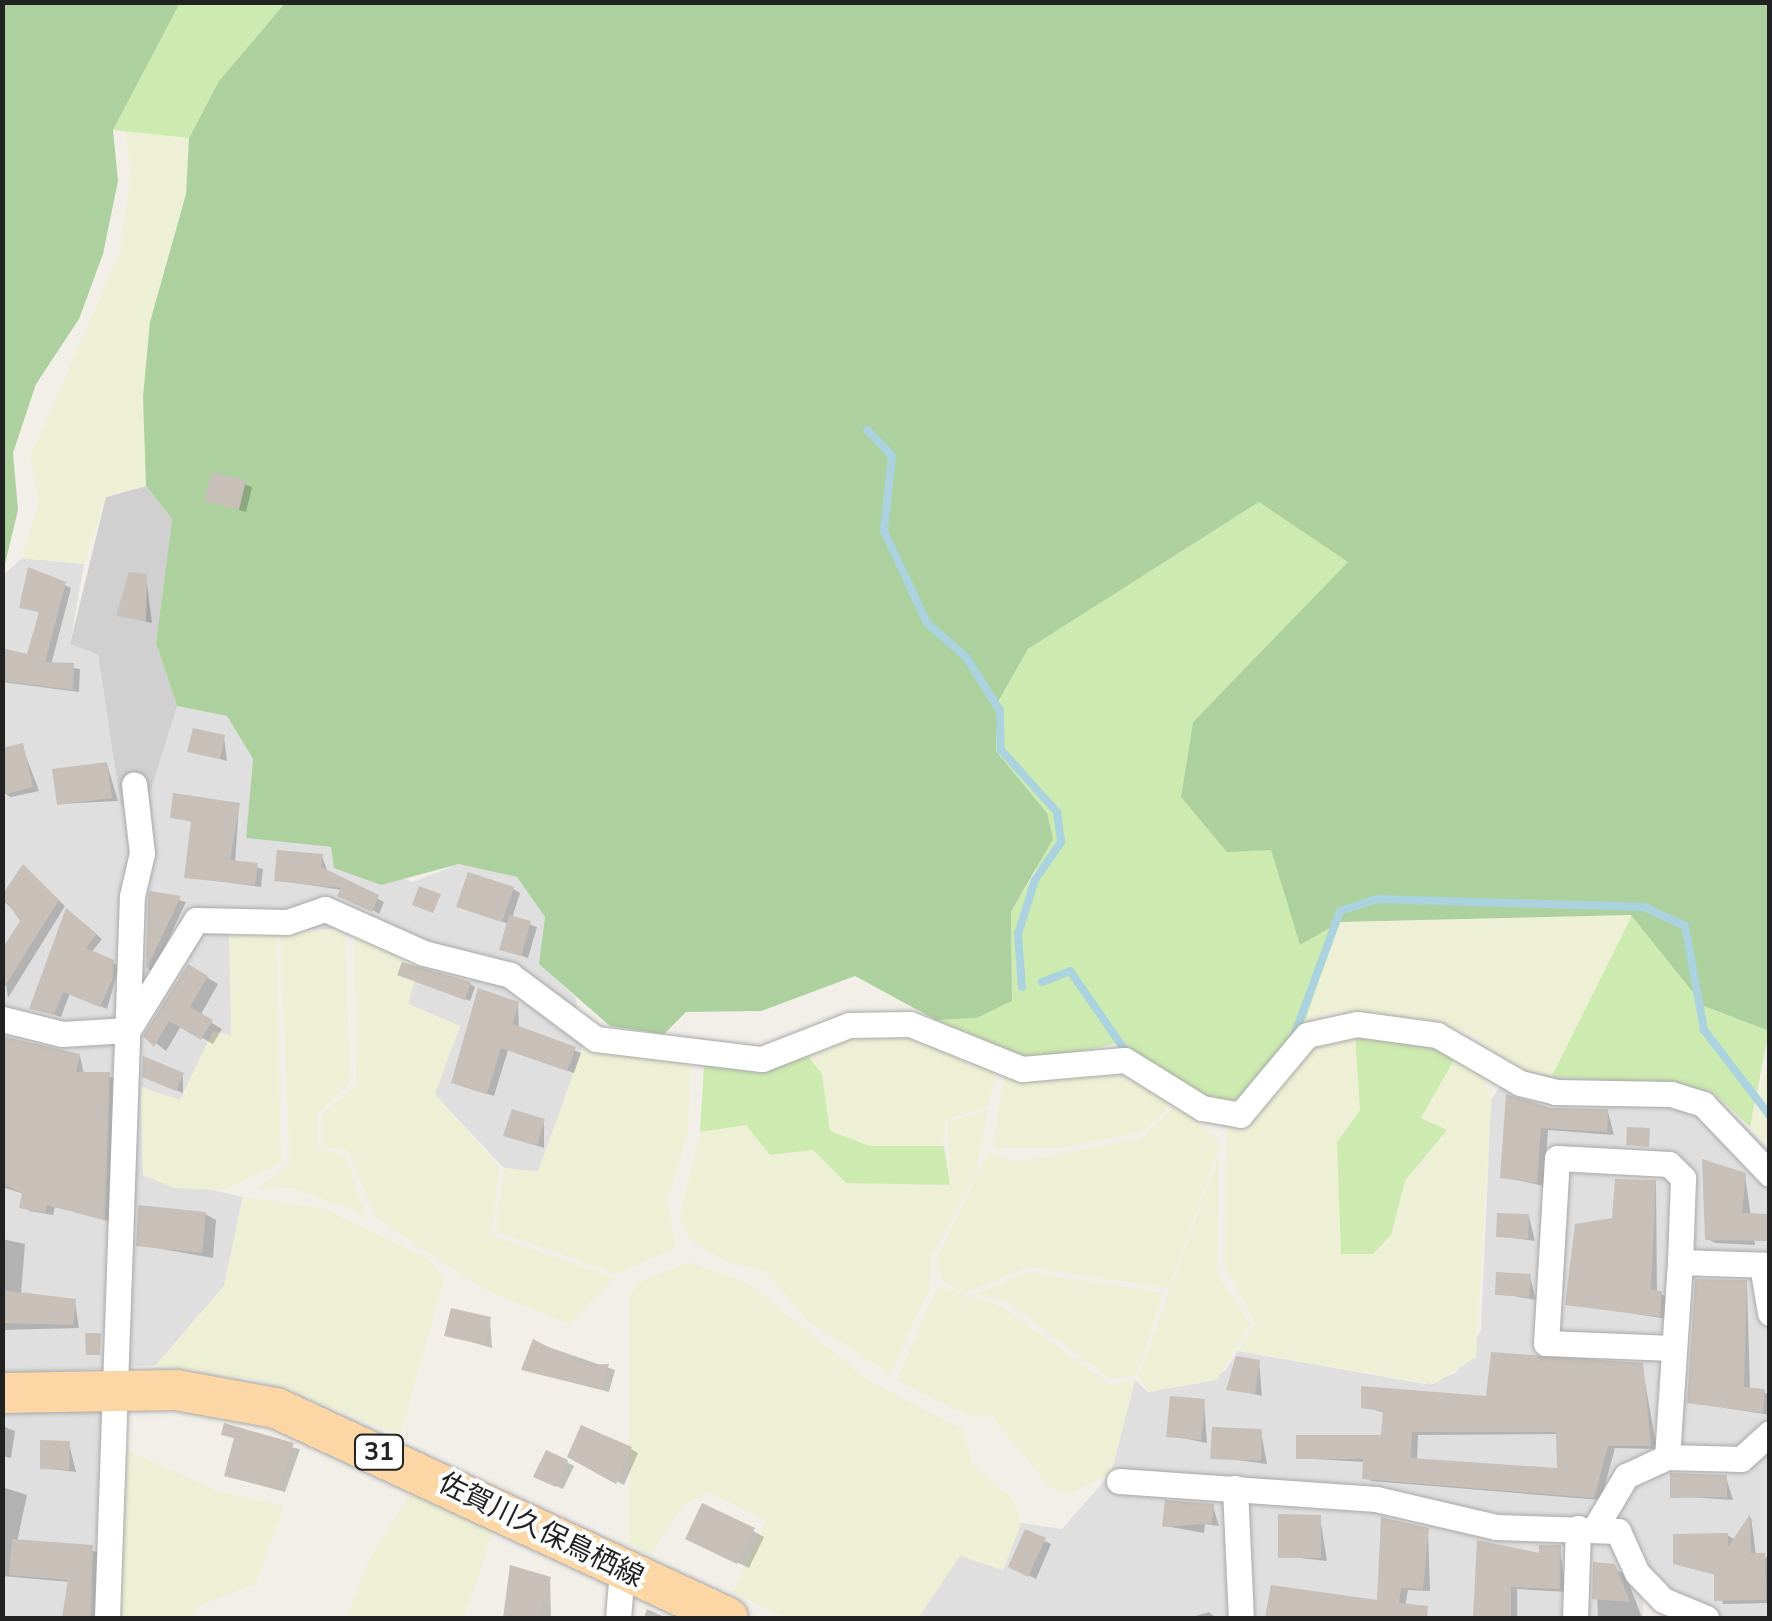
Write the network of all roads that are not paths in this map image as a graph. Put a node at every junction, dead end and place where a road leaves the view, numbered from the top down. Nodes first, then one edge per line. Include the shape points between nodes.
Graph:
1 (134, 784) dead end
2 (2, 1019) edge
3 (128, 1030) junction
4 (1770, 1174) edge
5 (1680, 1262) junction
6 (1766, 1265) edge
7 (1770, 1314) edge
8 (1673, 1348) junction
9 (116, 1388) junction
10 (2, 1394) edge
11 (1770, 1433) edge
12 (1667, 1457) junction
13 (1119, 1481) dead end
14 (1235, 1488) junction
15 (1586, 1528) junction
16 (622, 1569) junction
17 (107, 1618) edge
18 (618, 1618) edge
19 (728, 1618) edge
20 (1240, 1618) edge
21 (1575, 1618) edge
22 (1706, 1618) edge

1 - 3 street via 142,840
2 - 3 street via 62,1034
3 - 4 street via 196,920 288,922 324,910 424,953 510,976 596,1040 762,1059 849,1024 910,1024 1022,1069 1125,1060 1202,1108 1240,1115 1306,1035 1358,1024 1437,1036 1520,1084 1555,1092 1671,1094 1703,1104
3 - 9 street
5 - 6 street
5 - 8 street
5 - 8 street via 1682,1178 1669,1164 1557,1158 1546,1344
6 - 7 street
8 - 12 street
9 - 10 main road, 佐賀川久保鳥栖線 / 31
9 - 16 main road, 佐賀川久保鳥栖線 / 31 via 276,1408
9 - 17 street
11 - 12 street via 1741,1459
12 - 15 street via 1626,1476
13 - 14 street
14 - 15 street via 1394,1502 1496,1527
14 - 20 street
15 - 21 street
15 - 22 street via 1618,1531 1638,1574 1663,1600
16 - 18 street
16 - 19 main road, 佐賀川久保鳥栖線 / 31

